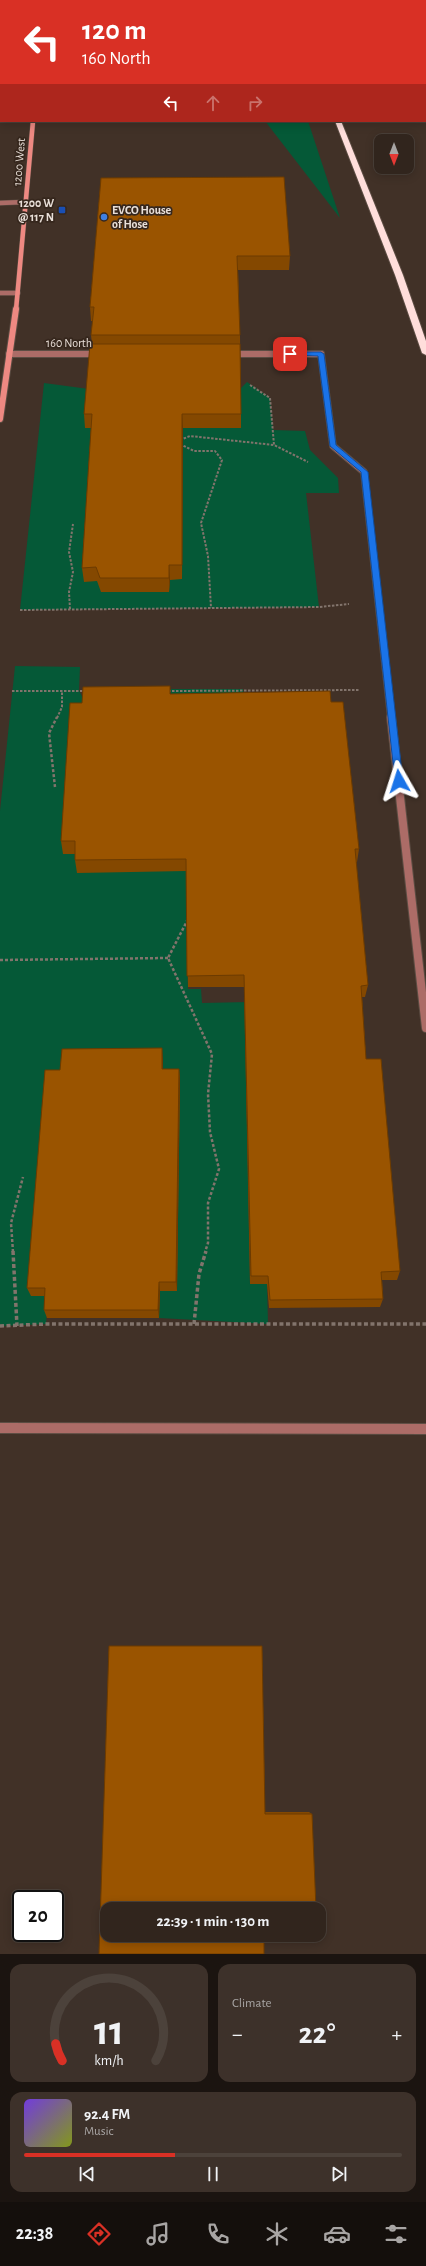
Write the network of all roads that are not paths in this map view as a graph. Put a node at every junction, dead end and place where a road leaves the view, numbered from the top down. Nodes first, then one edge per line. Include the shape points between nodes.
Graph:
1 (33, 122) edge
2 (338, 122) edge
3 (25, 202) junction
4 (0, 203) edge
5 (18, 292) junction
6 (0, 293) edge
7 (426, 353) edge
8 (9, 354) junction
9 (110, 354) edge
10 (219, 354) edge
11 (0, 418) edge
12 (426, 1028) edge
13 (0, 1428) edge
14 (426, 1429) edge

1 - 3 street, 1200 West
2 - 7 highway via 399,275
3 - 4 street
3 - 5 street, 1200 West
5 - 6 street
5 - 8 street, 1200 West
8 - 9 street, 160 North
8 - 11 street, 1200 West
10 - 12 street via 321,354 333,446 364,472
13 - 14 street

